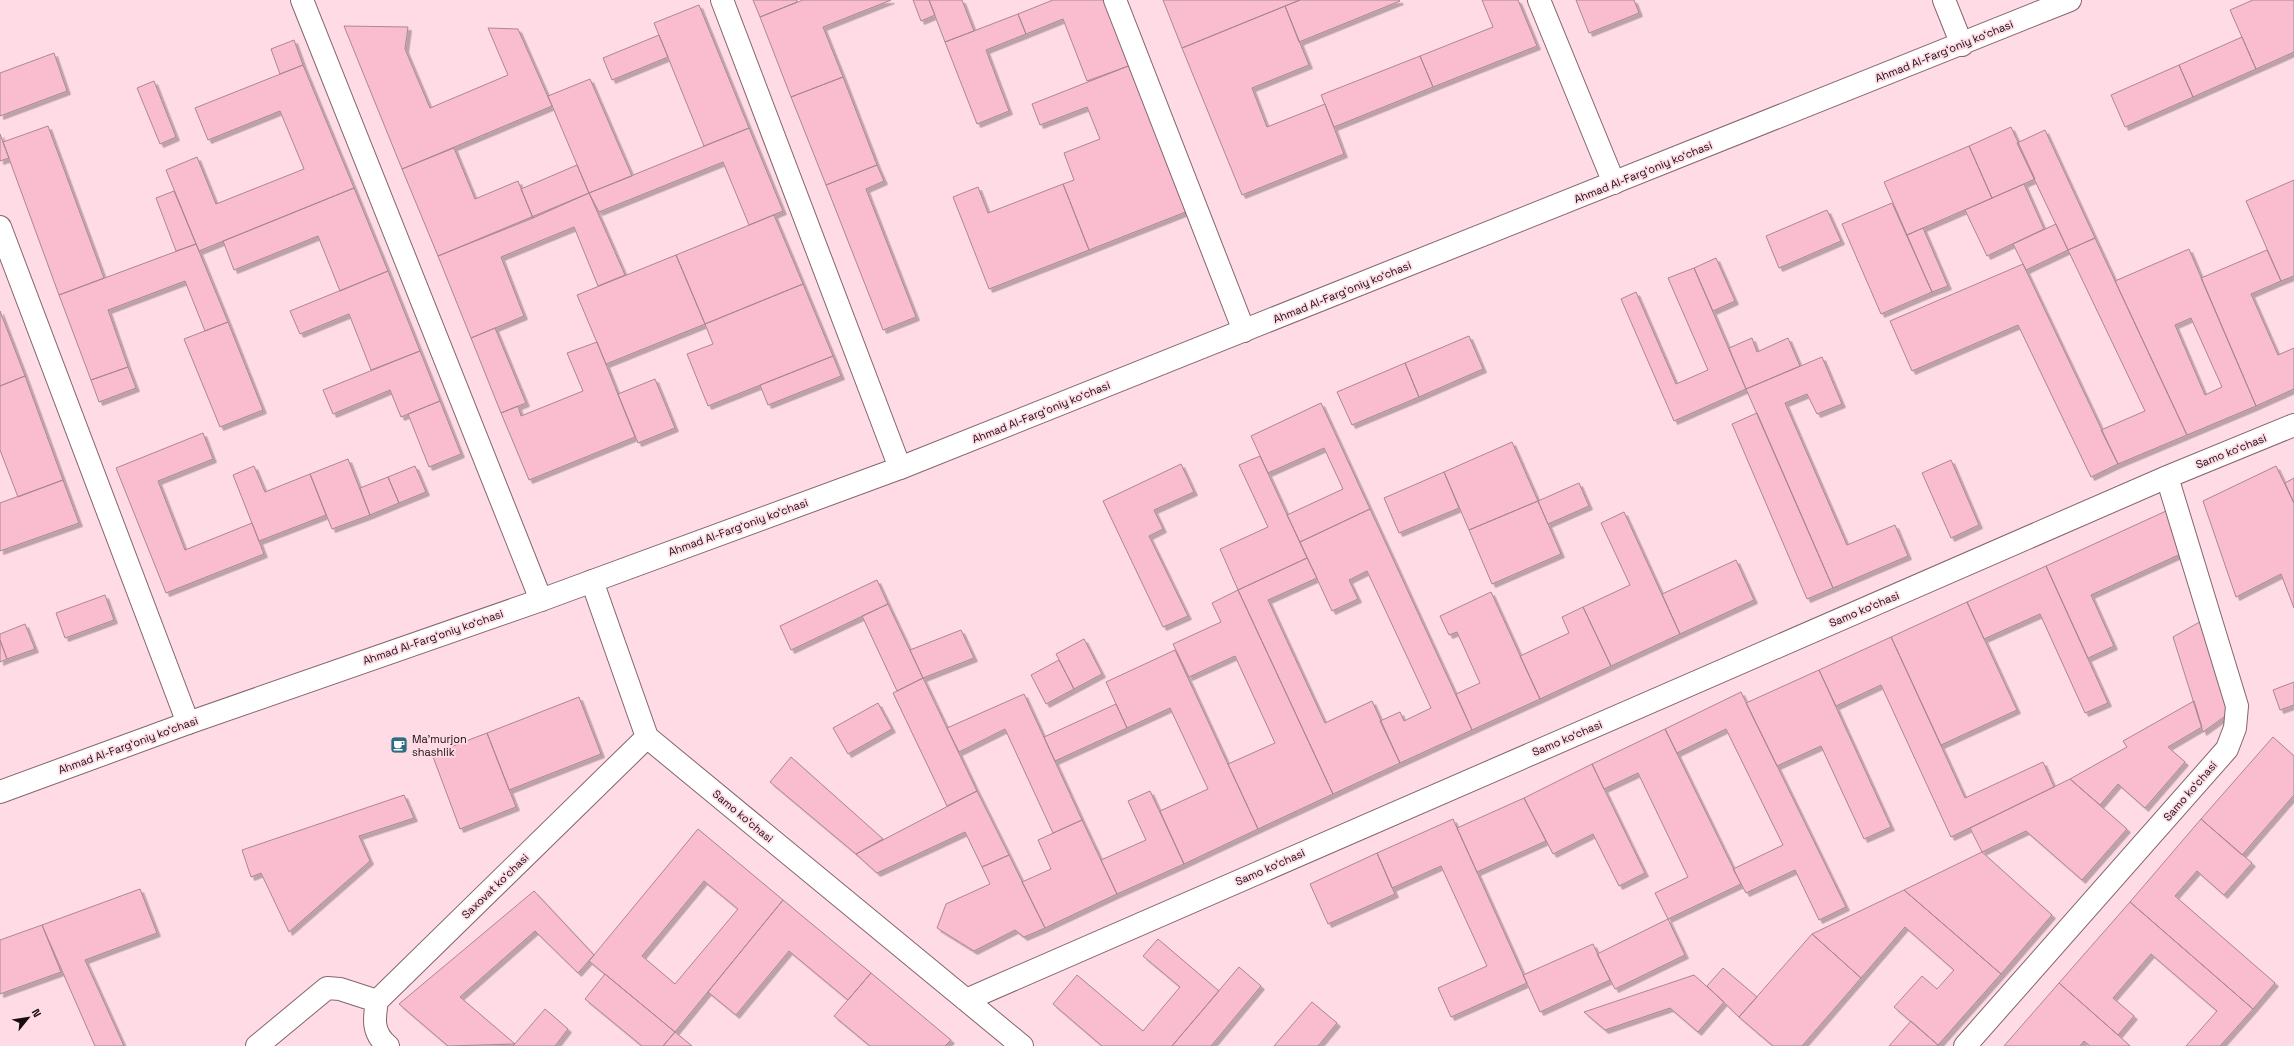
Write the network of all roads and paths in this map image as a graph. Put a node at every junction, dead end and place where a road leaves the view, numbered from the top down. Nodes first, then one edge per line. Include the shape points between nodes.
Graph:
1 (302, 0) edge
2 (722, 0) edge
3 (1115, 0) edge
4 (1539, 0) edge
5 (1944, 0) edge
6 (2070, 0) edge
7 (1962, 44) junction
8 (1614, 183) junction
9 (0, 226) edge
10 (1244, 331) junction
11 (2294, 426) edge
12 (900, 468) junction
13 (2167, 477) junction
14 (592, 581) junction
15 (541, 600) junction
16 (188, 723) junction
17 (647, 736) junction
18 (0, 792) edge
19 (966, 1000) junction
20 (377, 1002) junction
21 (257, 1046) edge
22 (388, 1046) edge
23 (1022, 1046) edge
24 (1965, 1046) edge

1 - 15 street
2 - 12 street
3 - 10 street
4 - 8 street
5 - 7 street
6 - 7 street, Ahmad Al-Fargʻoniy koʻchasi
7 - 8 street, Ahmad Al-Fargʻoniy koʻchasi
8 - 10 street, Ahmad Al-Fargʻoniy koʻchasi
9 - 16 street
10 - 12 street, Ahmad Al-Fargʻoniy koʻchasi
11 - 13 street, Samo koʻchasi
12 - 14 street, Ahmad Al-Fargʻoniy koʻchasi
13 - 19 street, Samo koʻchasi
13 - 24 street, Samo koʻchasi via 2236,706 2235,728 2227,749
14 - 15 street, Ahmad Al-Fargʻoniy koʻchasi
14 - 17 street
15 - 16 street, Ahmad Al-Fargʻoniy koʻchasi
16 - 18 street, Ahmad Al-Fargʻoniy koʻchasi
17 - 19 street, Samo koʻchasi
17 - 20 street, Saxovat koʻchasi
19 - 23 street, Samo koʻchasi
20 - 21 street via 340,989 327,988
20 - 22 street via 373,1021 382,1041

